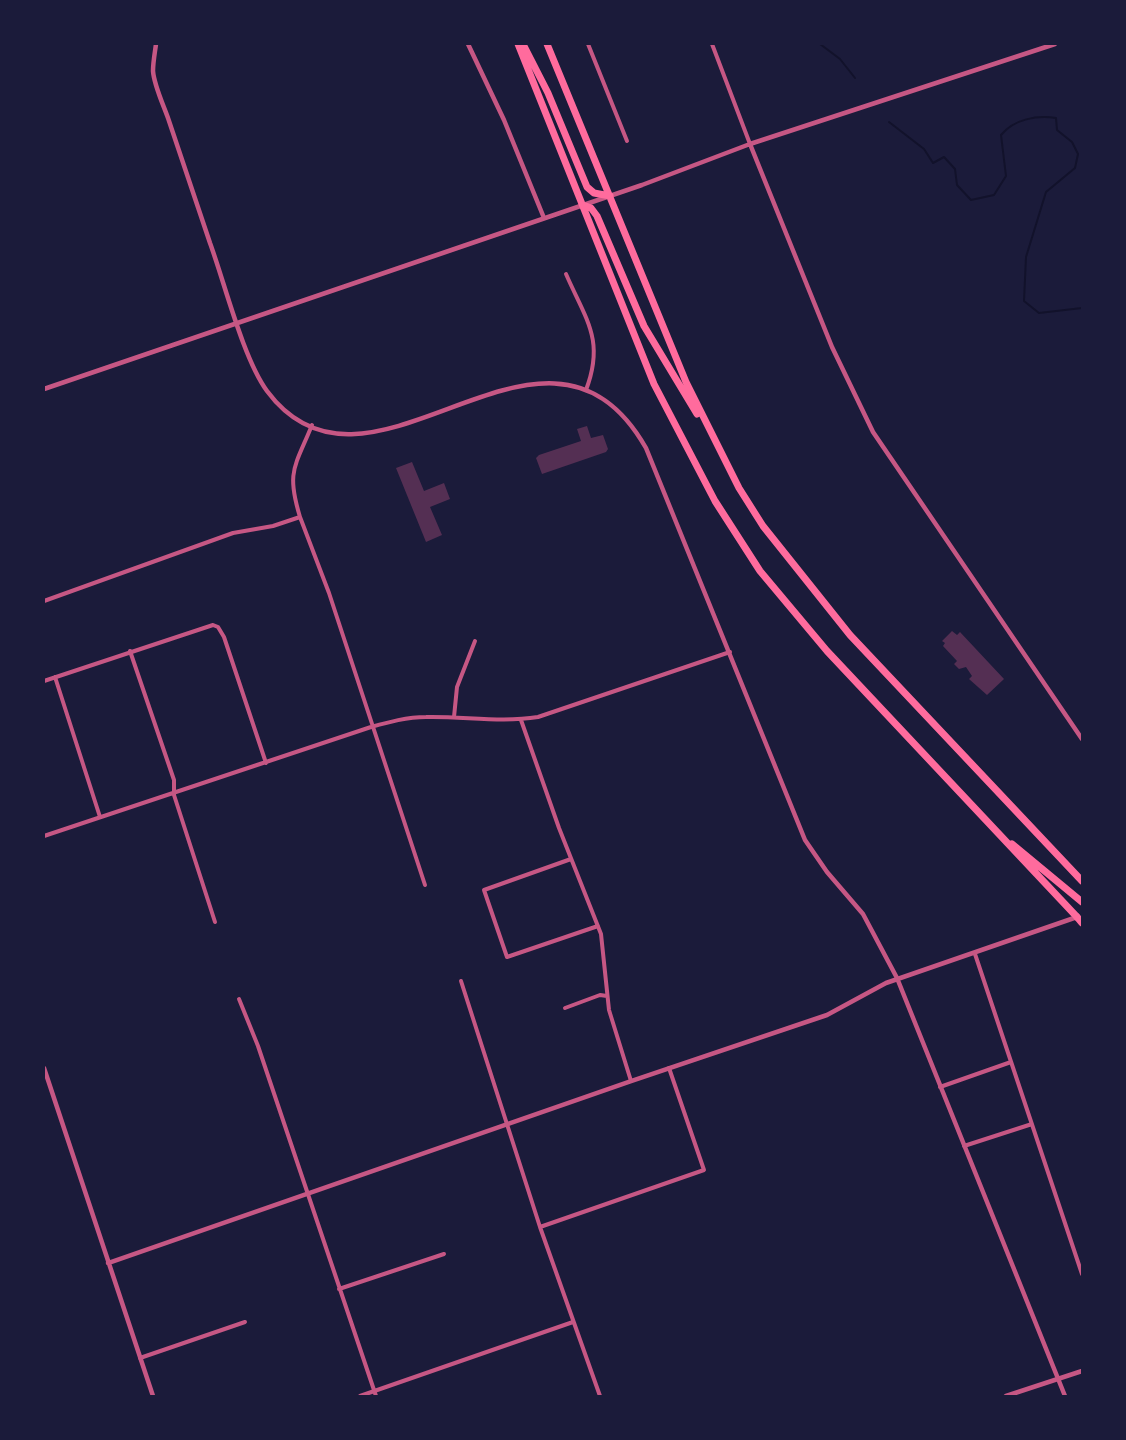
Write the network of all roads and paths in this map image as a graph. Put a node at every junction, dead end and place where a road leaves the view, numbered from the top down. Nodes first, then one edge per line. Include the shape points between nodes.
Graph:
1 (156, 44) edge
2 (468, 44) edge
3 (520, 44) edge
4 (547, 44) edge
5 (588, 44) edge
6 (712, 44) edge
7 (1055, 44) edge
8 (627, 141) dead end
9 (750, 144) junction
10 (609, 196) junction
11 (583, 205) junction
12 (544, 218) junction
13 (567, 274) dead end
14 (238, 322) junction
15 (44, 389) edge
16 (586, 390) junction
17 (312, 425) junction
18 (709, 430) junction
19 (300, 517) junction
20 (44, 601) edge
21 (475, 641) dead end
22 (130, 651) junction
23 (730, 652) junction
24 (55, 677) junction
25 (44, 681) edge
26 (454, 717) junction
27 (520, 720) junction
28 (371, 727) junction
29 (1083, 739) edge
30 (266, 763) junction
31 (174, 795) junction
32 (981, 816) junction
33 (100, 817) junction
34 (44, 836) edge
35 (571, 859) junction
36 (1083, 881) edge
37 (425, 885) dead end
38 (1083, 902) edge
39 (1081, 919) edge
40 (215, 921) dead end
41 (598, 926) junction
42 (975, 954) junction
43 (897, 978) junction
44 (460, 981) dead end
45 (607, 996) junction
46 (239, 999) dead end
47 (565, 1008) dead end
48 (1011, 1062) junction
49 (44, 1068) edge
50 (669, 1068) junction
51 (631, 1081) junction
52 (940, 1087) junction
53 (509, 1124) junction
54 (1032, 1124) junction
55 (964, 1146) junction
56 (307, 1193) junction
57 (540, 1227) junction
58 (444, 1254) dead end
59 (108, 1263) junction
60 (1083, 1274) edge
61 (339, 1289) junction
62 (245, 1322) dead end
63 (573, 1322) junction
64 (140, 1358) junction
65 (1083, 1371) edge
66 (1058, 1379) junction
67 (375, 1394) edge
68 (153, 1396) edge
69 (360, 1396) edge
70 (600, 1396) edge
71 (1006, 1396) edge
72 (1065, 1396) edge

1 - 14 street via 153,73
2 - 12 street
3 - 10 highway via 548,93 587,187
3 - 11 highway
4 - 10 highway
5 - 8 street
6 - 9 street
7 - 9 street
9 - 10 street
9 - 29 street via 832,347 873,432
10 - 11 street
10 - 18 highway
11 - 12 street
11 - 18 highway via 591,208 607,234 654,346
11 - 32 highway via 654,384 715,501 760,571 862,691
12 - 14 street
13 - 16 street via 596,347 594,370
14 - 15 street
14 - 17 street via 257,374 268,392
16 - 17 street via 547,382 518,386 369,434 338,433
16 - 23 street via 615,407 646,448
17 - 19 street via 293,469 293,494
18 - 36 highway via 763,526 819,599
19 - 20 street via 233,533
19 - 28 street
21 - 26 street via 457,687
22 - 24 street
22 - 30 street via 206,625 218,627 225,637
22 - 31 street via 174,780
23 - 27 street via 555,712
23 - 43 street via 805,840 863,914
24 - 25 street
24 - 33 street
26 - 27 street
26 - 28 street via 404,718
27 - 35 street
28 - 30 street
28 - 37 street
30 - 31 street
31 - 33 street
31 - 40 street
32 - 38 highway
32 - 39 highway
33 - 34 street
35 - 41 street
35 - 41 street via 484,890 507,957
39 - 42 street
41 - 45 street
42 - 43 street
42 - 48 street
43 - 50 street via 861,994 827,1016
43 - 52 street
44 - 53 street
45 - 47 street
45 - 51 street via 613,1031
46 - 56 street
48 - 52 street
48 - 54 street
49 - 59 street
50 - 51 street
50 - 57 street via 704,1170
51 - 53 street
52 - 55 street
53 - 56 street
53 - 57 street
54 - 55 street
54 - 60 street
55 - 66 street
56 - 59 street
56 - 61 street
57 - 63 street
58 - 61 street
59 - 64 street
61 - 67 street
62 - 64 street
63 - 67 street
63 - 70 street
64 - 68 street
65 - 66 street
66 - 71 street
66 - 72 street
67 - 69 street

